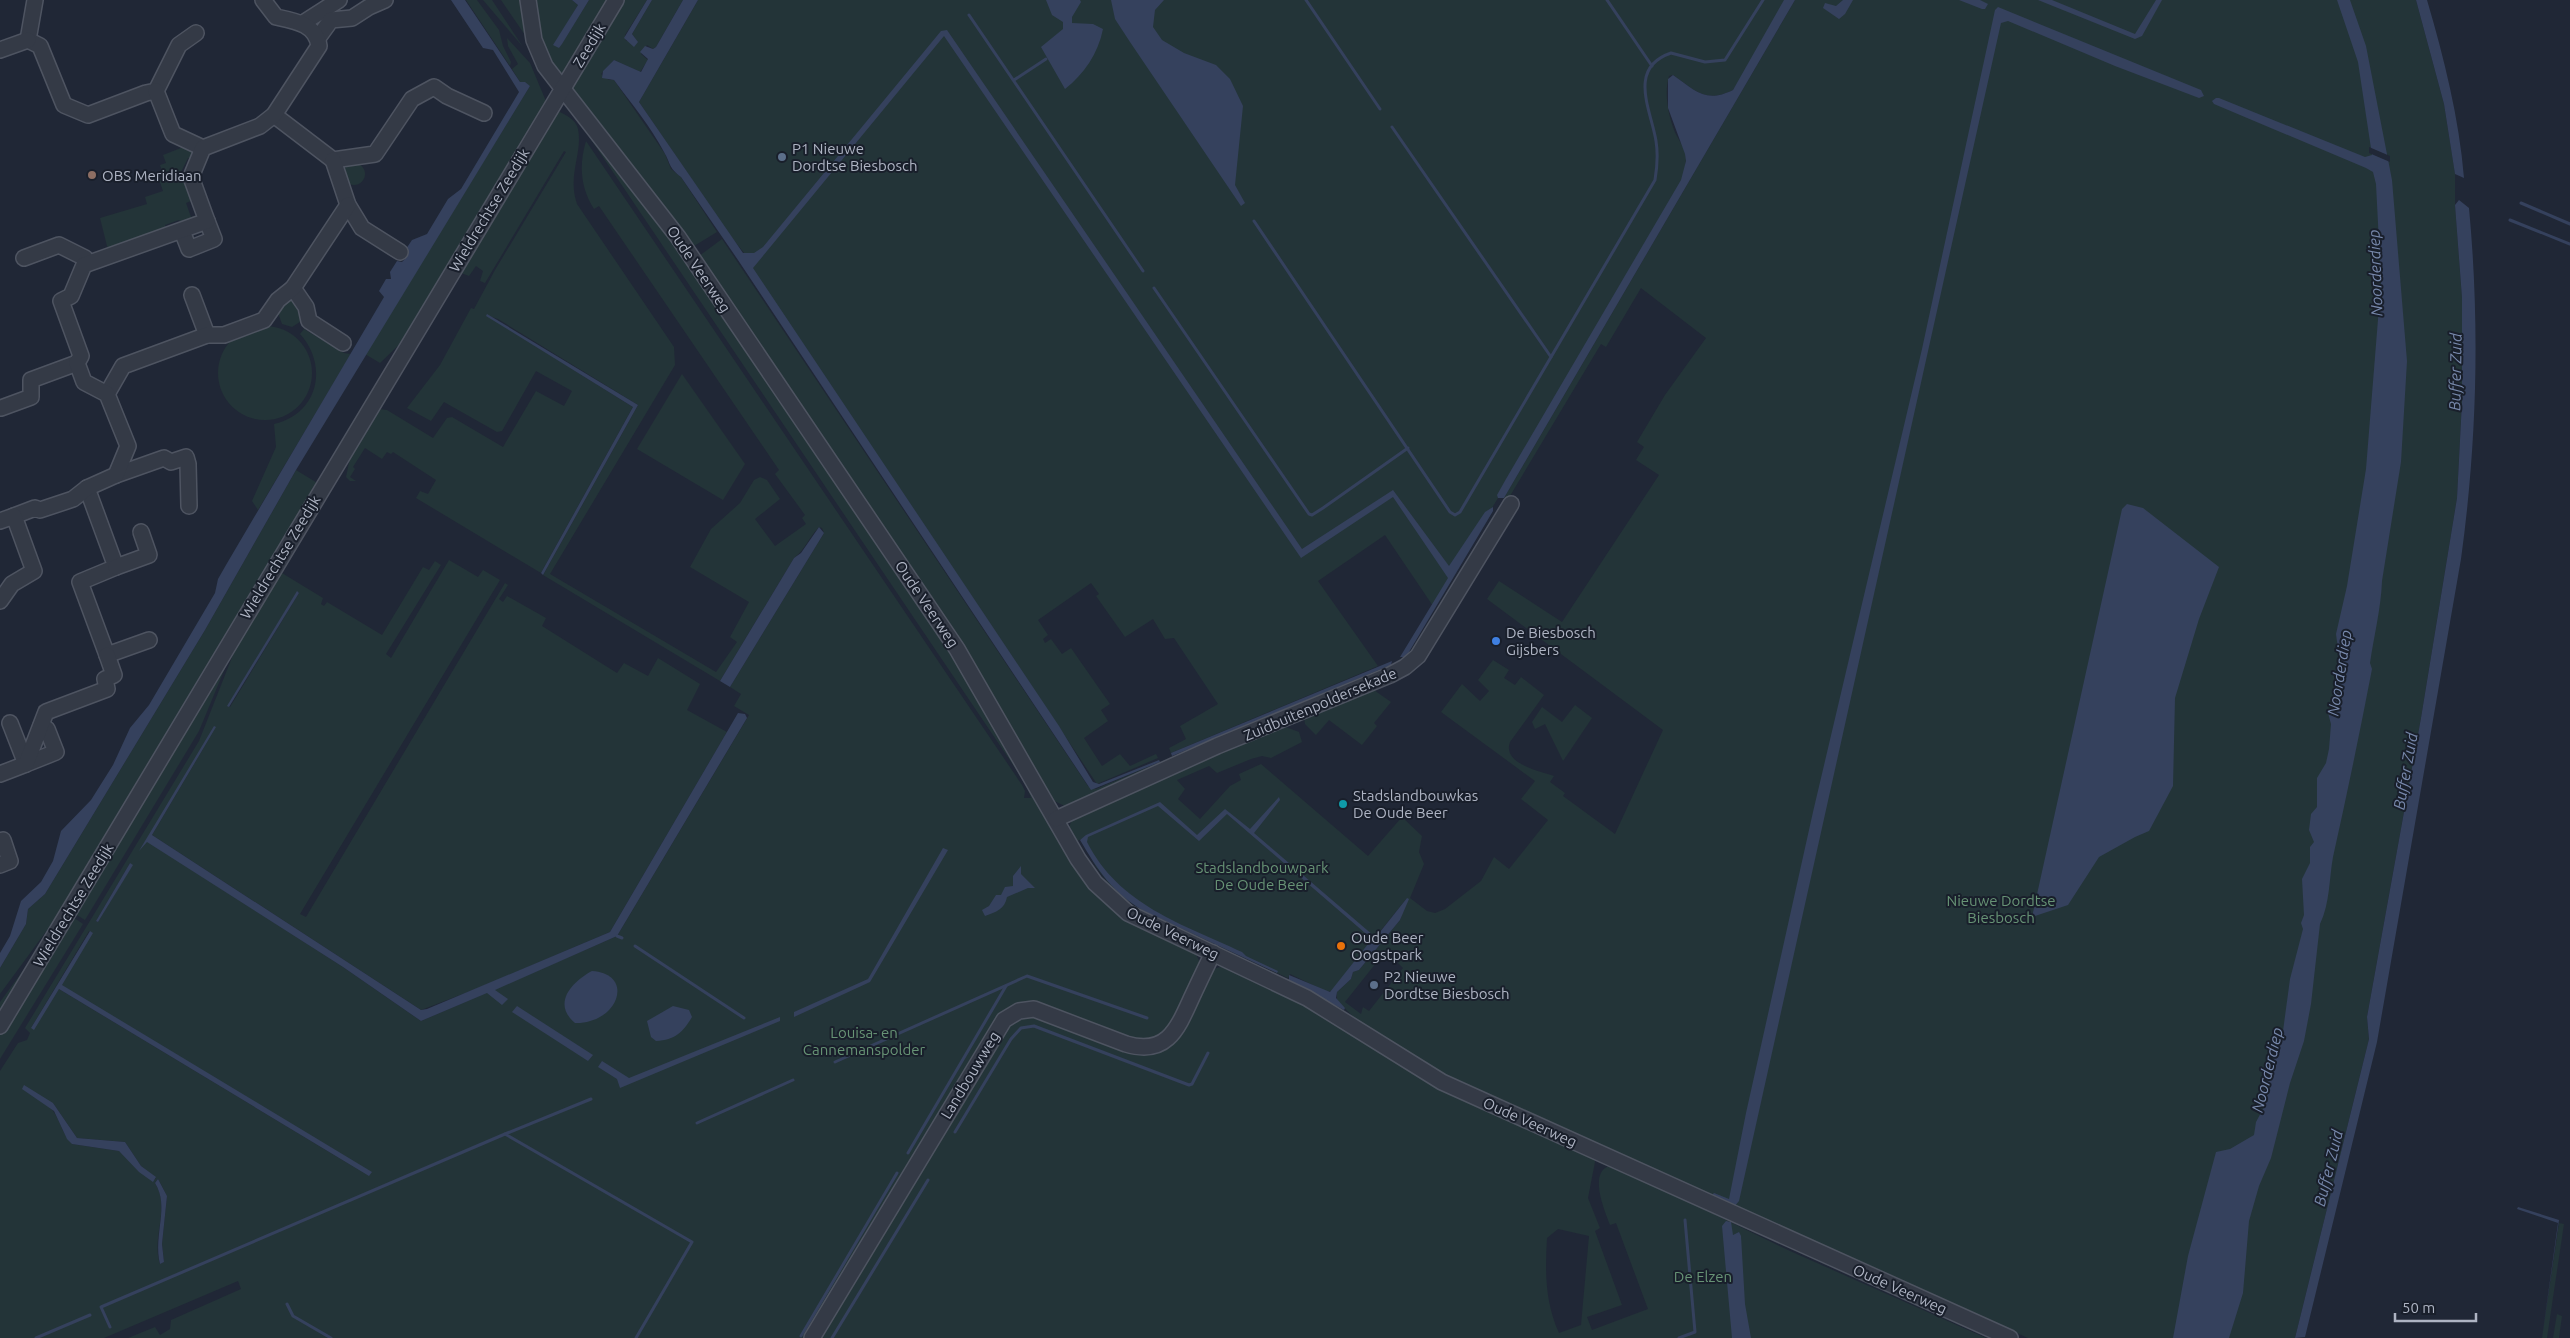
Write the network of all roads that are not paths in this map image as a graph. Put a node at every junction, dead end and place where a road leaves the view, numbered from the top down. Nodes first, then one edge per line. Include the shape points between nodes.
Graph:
1 (35, 0) edge
2 (264, 0) edge
3 (339, 0) edge
4 (385, 0) edge
5 (528, 0) edge
6 (616, 0) edge
7 (304, 23) junction
8 (196, 33) dead end
9 (318, 38) junction
10 (28, 40) junction
11 (0, 50) edge
12 (563, 90) junction
13 (156, 92) junction
14 (484, 113) dead end
15 (274, 115) junction
16 (203, 148) junction
17 (333, 160) junction
18 (348, 205) junction
19 (400, 252) dead end
20 (24, 258) dead end
21 (88, 263) junction
22 (293, 288) junction
23 (192, 295) dead end
24 (207, 335) junction
25 (344, 343) dead end
26 (77, 363) junction
27 (107, 394) junction
28 (1, 408) edge
29 (116, 475) junction
30 (88, 488) junction
31 (1511, 504) dead end
32 (189, 506) dead end
33 (7, 518) edge
34 (141, 532) dead end
35 (116, 567) junction
36 (0, 601) edge
37 (149, 640) dead end
38 (108, 655) junction
39 (10, 723) dead end
40 (41, 726) junction
41 (26, 764) junction
42 (0, 774) edge
43 (1056, 819) junction
44 (3, 840) dead end
45 (0, 865) edge
46 (1213, 953) junction
47 (0, 1026) edge
48 (812, 1338) edge
49 (2010, 1338) edge

1 - 10 street
2 - 7 street via 276,17
3 - 7 street
4 - 9 street via 352,18 331,20
5 - 12 street, Oude Veerweg via 536,48
6 - 12 street, Zeedijk
7 - 9 street
8 - 13 street via 179,45
9 - 15 street via 320,46
10 - 11 street
10 - 13 street via 40,46 64,106 88,115
12 - 43 street, Oude Veerweg via 678,237 936,617
12 - 47 street, Wieldrechtse Zeedijk
13 - 16 street via 172,134
14 - 17 street via 434,87 412,99 376,154
15 - 16 street via 260,126
15 - 17 street
16 - 21 street via 191,177 207,221
17 - 18 street
18 - 19 street via 362,228
18 - 22 street
20 - 21 street via 59,245 85,258
21 - 26 street via 84,265 71,296 61,301 80,356
22 - 24 street via 278,300 264,320 224,335
22 - 25 street via 306,307 309,321
23 - 24 street
24 - 27 street via 123,366
26 - 27 street via 84,382
26 - 28 street via 31,380 31,397
27 - 29 street via 128,446
29 - 30 street
29 - 32 street via 164,458 171,462 186,457
30 - 33 street via 72,499
30 - 35 street
31 - 43 street, Zuidbuitenpoldersekade via 1418,656 1409,665 1217,746
33 - 36 street via 34,571 12,584
34 - 35 street via 149,555
35 - 38 street via 80,582
37 - 38 street
38 - 40 street via 114,675 105,679 107,689 46,712
39 - 41 street
40 - 41 street
40 - 41 street via 47,729 56,752
41 - 42 street
43 - 46 street, Oude Veerweg via 1088,874 1115,904 1144,922
44 - 45 street via 10,861
46 - 48 street, Landbouwweg via 1177,1029 1155,1046 1126,1044 1034,1009 1019,1011 1004,1020
46 - 49 street, Oude Veerweg via 1307,998 1442,1082

